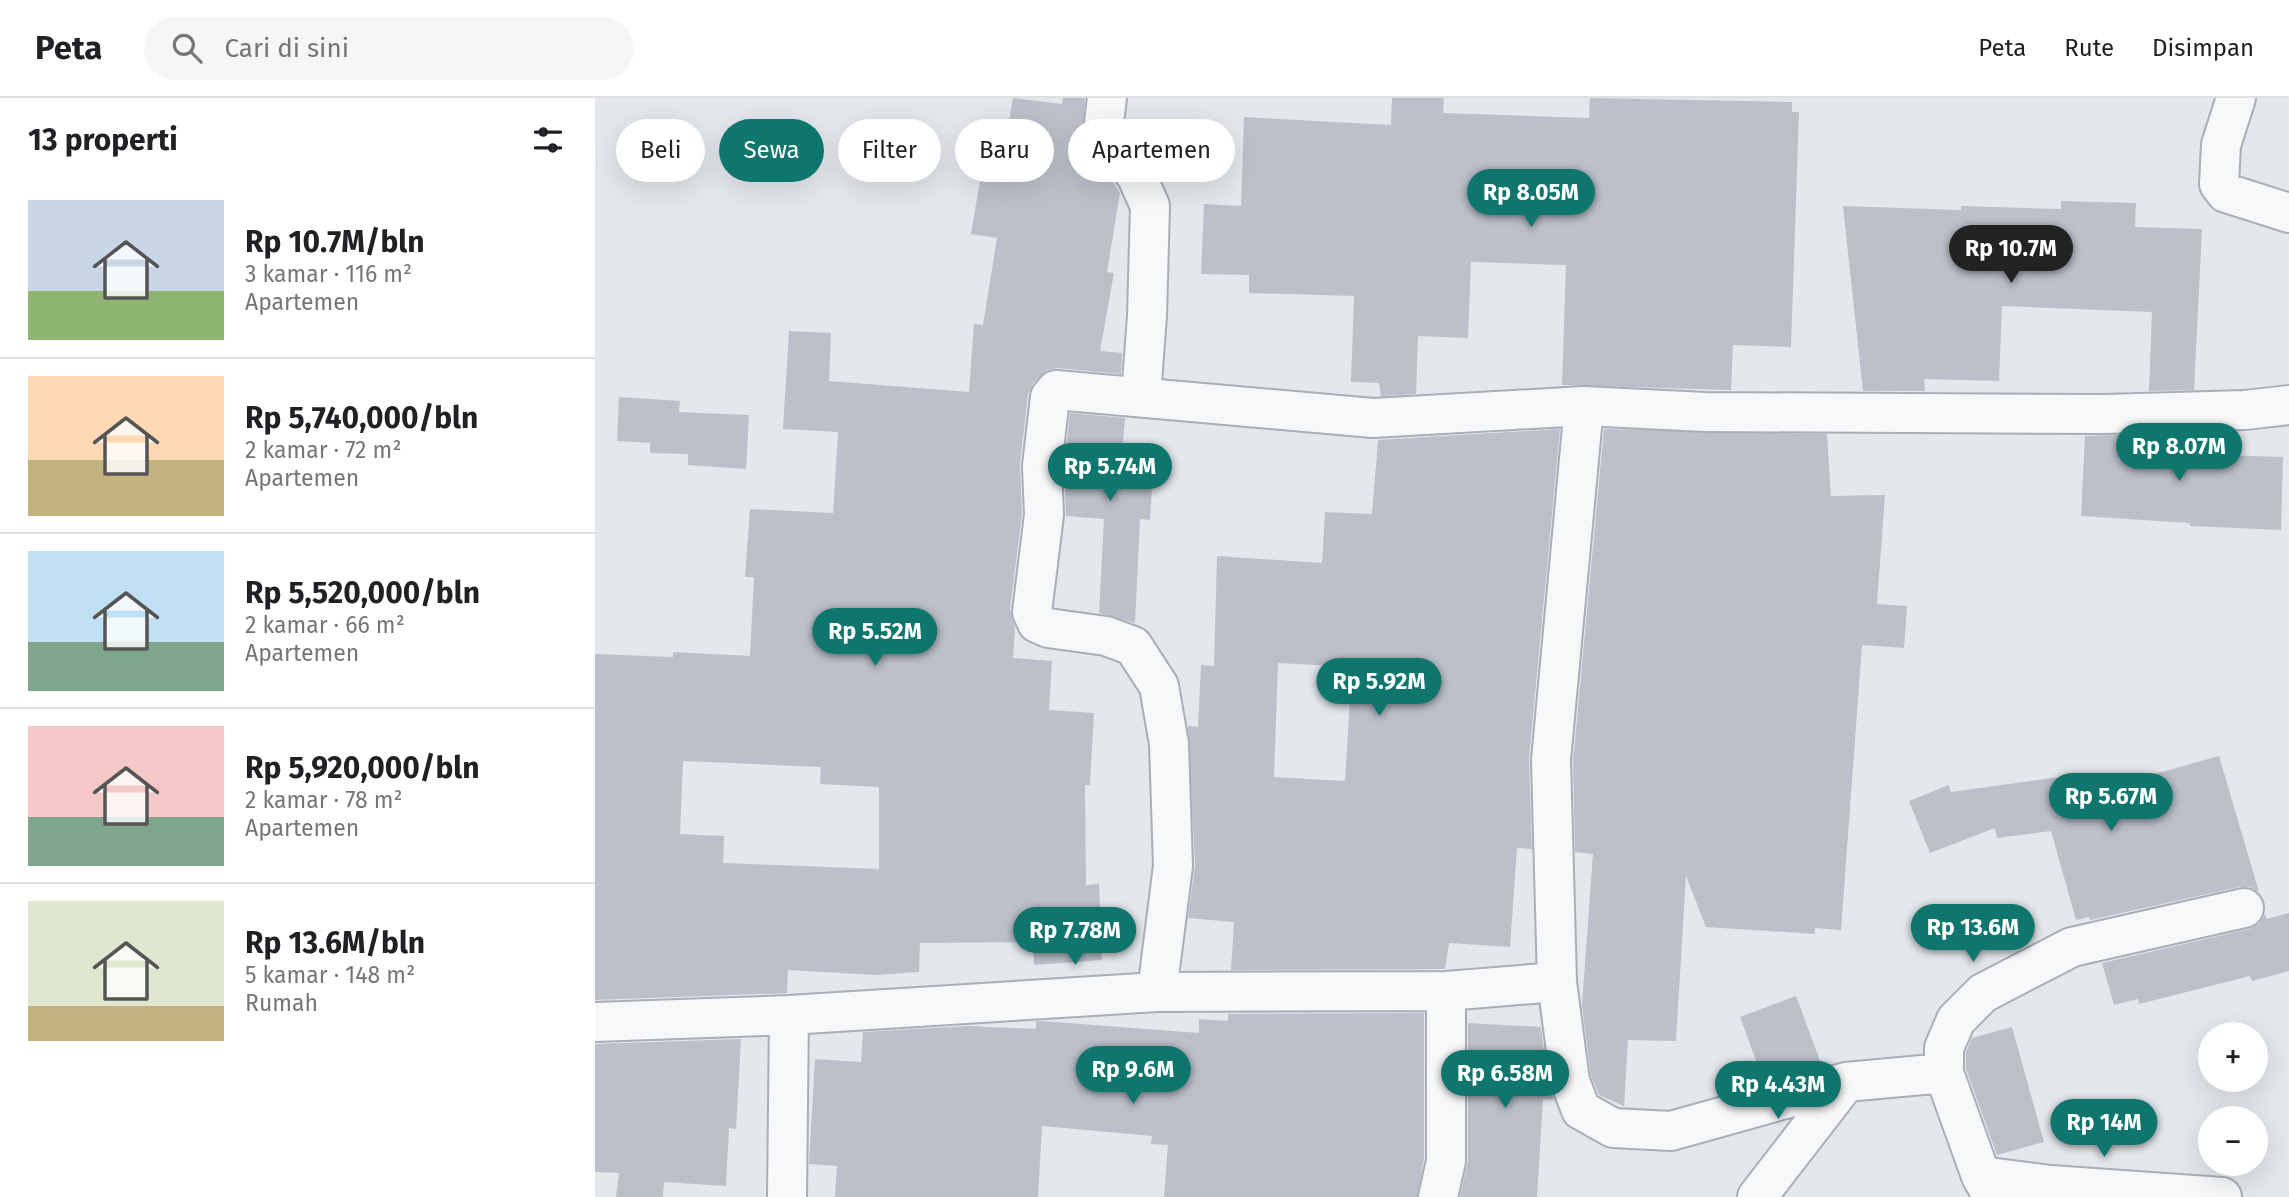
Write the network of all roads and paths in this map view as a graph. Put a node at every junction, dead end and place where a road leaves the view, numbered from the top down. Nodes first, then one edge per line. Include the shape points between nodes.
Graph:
1 (1107, 98) edge
2 (2236, 98) edge
3 (2289, 213) edge
4 (1141, 396) junction
5 (2289, 405) edge
6 (1584, 406) junction
7 (2244, 908) dead end
8 (1557, 982) junction
9 (1445, 991) junction
10 (1157, 992) junction
11 (789, 1015) junction
12 (595, 1022) edge
13 (1944, 1073) junction
14 (1846, 1082) junction
15 (1987, 1187) edge
16 (787, 1197) edge
17 (1438, 1197) edge
18 (1757, 1197) edge
19 (2222, 1197) edge

1 - 4 street via 1104,122 1110,142 1136,175 1150,206
2 - 3 street via 2221,145 2219,184 2226,193
4 - 6 street via 1373,418
4 - 10 street via 1063,388 1050,397 1042,466 1044,515 1031,612 1037,623 1048,628 1106,636 1133,646 1159,687 1169,744 1173,866
5 - 6 street via 2104,414 1705,412
6 - 8 street via 1551,760
7 - 13 street via 2072,947 1983,993 1956,1020 1944,1048
8 - 9 street
8 - 14 street via 1570,1081 1581,1110 1613,1128 1671,1131
9 - 10 street
9 - 17 street via 1446,1161
10 - 11 street
11 - 12 street
11 - 16 street
13 - 14 street
13 - 15 street
14 - 18 street
15 - 19 street via 2051,1185

